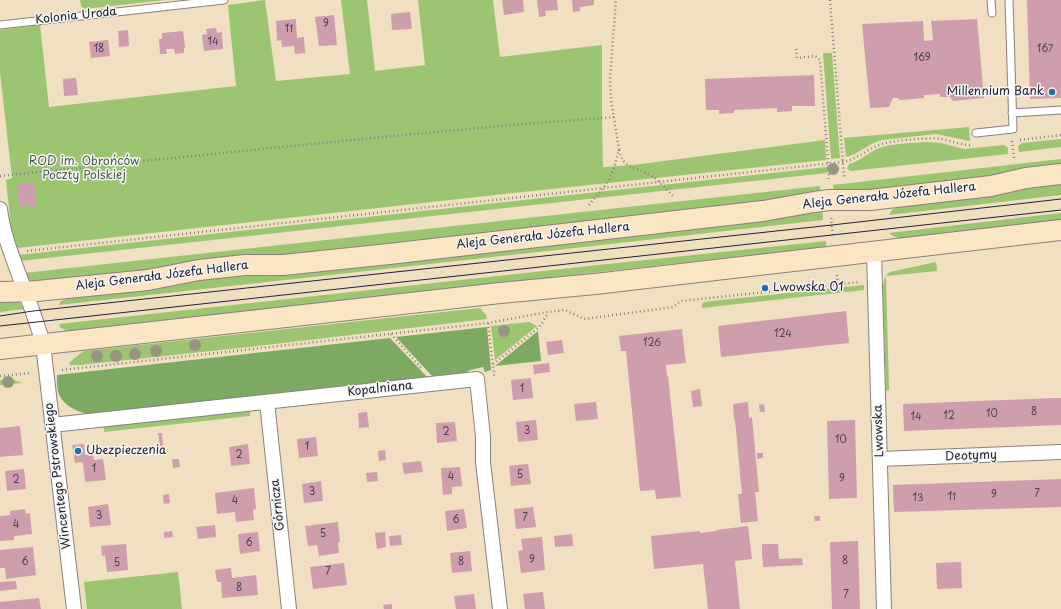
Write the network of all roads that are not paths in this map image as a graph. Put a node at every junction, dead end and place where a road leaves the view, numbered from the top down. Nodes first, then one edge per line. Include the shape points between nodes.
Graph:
1 (224, 0) edge
2 (992, 0) edge
3 (1009, 0) edge
4 (992, 13) dead end
5 (0, 25) edge
6 (1061, 110) edge
7 (1012, 113) junction
8 (976, 133) dead end
9 (1061, 174) edge
10 (0, 209) edge
11 (1061, 230) edge
12 (874, 252) junction
13 (25, 291) junction
14 (0, 292) edge
15 (43, 344) junction
16 (0, 349) edge
17 (266, 402) junction
18 (52, 425) junction
19 (1061, 452) edge
20 (880, 459) junction
21 (74, 609) edge
22 (289, 609) edge
23 (500, 609) edge
24 (884, 609) edge

1 - 5 lane, Kolonia Uroda
2 - 4 lane
3 - 7 lane
6 - 7 lane
7 - 8 lane via 1013,129
9 - 13 main road, Aleja Generała Józefa Hallera via 990,186 870,200 829,200 763,212 291,264 245,265 199,270 148,280
10 - 13 street via 10,253
11 - 12 main road
12 - 15 main road
12 - 20 street, Lwowska
13 - 14 main road, Aleja Generała Józefa Hallera
13 - 15 street
15 - 16 main road
15 - 18 street, Wincentego Pstrowskiego
17 - 18 street, Kopalniana
17 - 22 street, Górnicza
17 - 23 street, Kopalniana via 477,378 483,432 483,462
18 - 21 street, Wincentego Pstrowskiego
19 - 20 street, Deotymy
20 - 24 street, Lwowska

